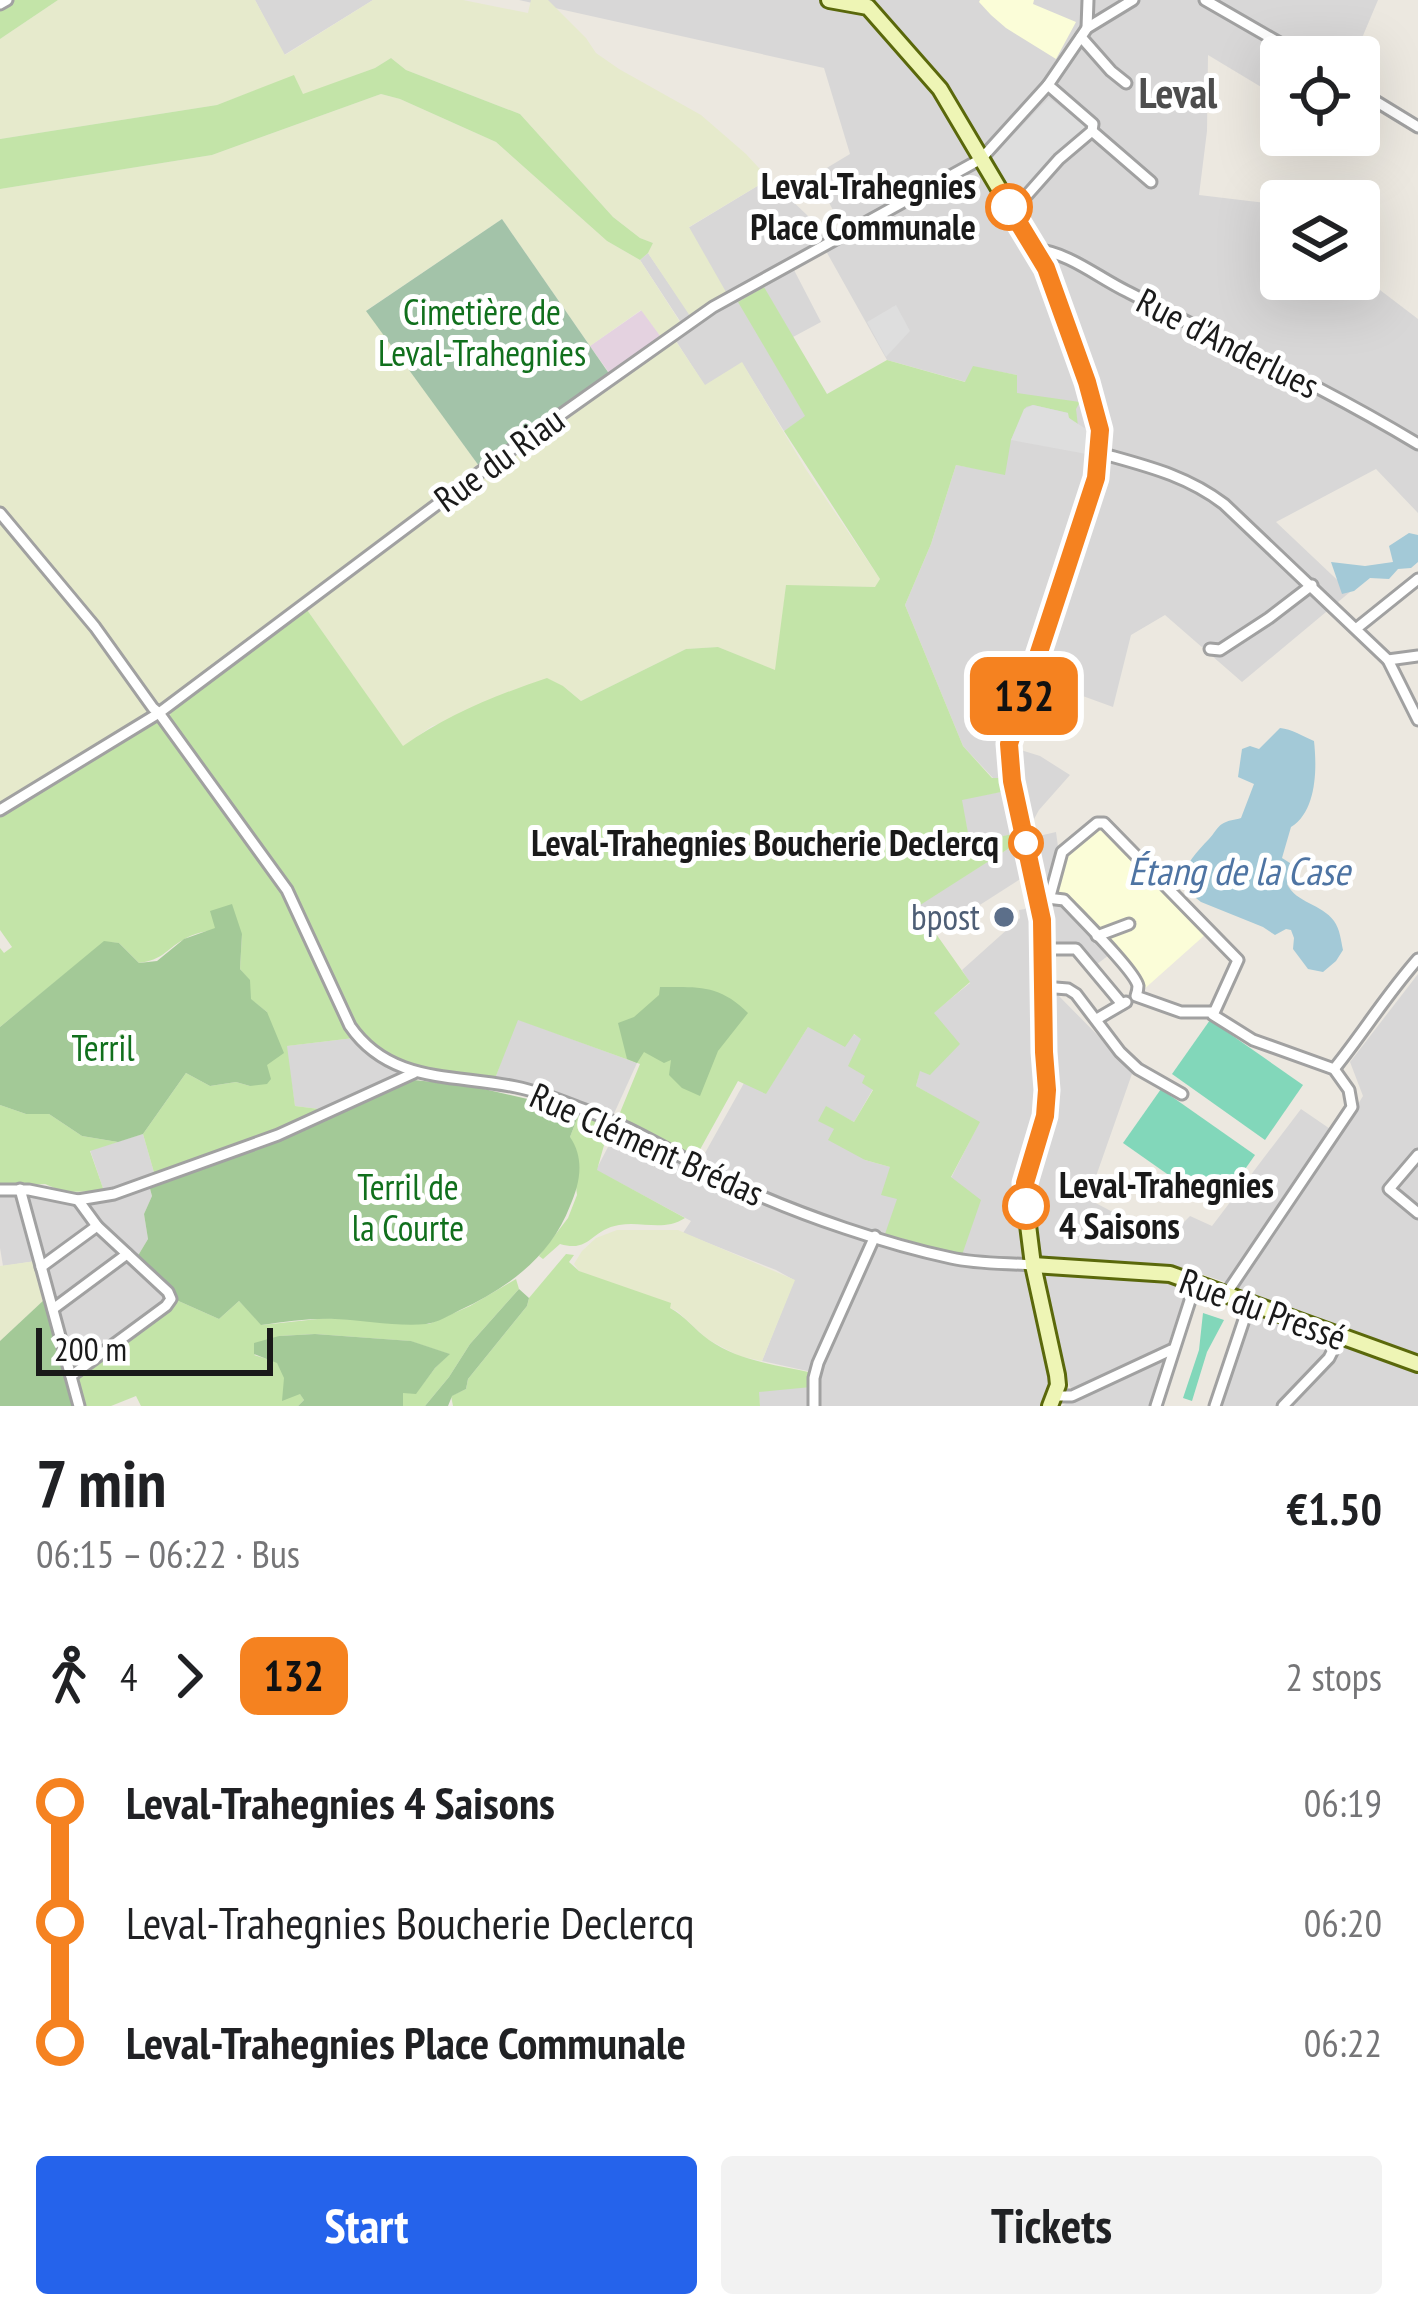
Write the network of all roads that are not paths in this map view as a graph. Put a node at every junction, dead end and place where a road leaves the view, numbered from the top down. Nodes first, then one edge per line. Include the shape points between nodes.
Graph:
1 (829, 0) edge
2 (1088, 0) edge
3 (1133, 0) edge
4 (1204, 0) edge
5 (866, 4) edge
6 (1084, 33) junction
7 (1267, 36) edge
8 (1126, 83) dead end
9 (1048, 85) junction
10 (1380, 104) edge
11 (1418, 127) edge
12 (1091, 131) junction
13 (981, 159) junction
14 (1151, 182) dead end
15 (1012, 212) junction
16 (1036, 249) junction
17 (1418, 444) edge
18 (1100, 453) junction
19 (0, 513) edge
20 (1418, 579) edge
21 (1312, 585) junction
22 (1357, 628) junction
23 (1210, 649) dead end
24 (1418, 656) edge
25 (1388, 660) junction
26 (159, 712) junction
27 (1418, 720) edge
28 (0, 810) edge
29 (1044, 903) junction
30 (1130, 924) dead end
31 (1097, 936) junction
32 (1043, 949) junction
33 (1418, 959) edge
34 (1043, 987) junction
35 (1136, 996) junction
36 (1122, 1004) junction
37 (1214, 1012) junction
38 (1097, 1018) junction
39 (1334, 1069) junction
40 (414, 1072) junction
41 (1182, 1094) dead end
42 (1415, 1152) edge
43 (0, 1190) edge
44 (20, 1190) junction
45 (78, 1200) junction
46 (1418, 1213) edge
47 (97, 1226) junction
48 (875, 1237) junction
49 (127, 1254) junction
50 (1034, 1265) junction
51 (41, 1268) junction
52 (1196, 1282) junction
53 (1226, 1294) junction
54 (1250, 1302) junction
55 (53, 1310) junction
56 (1340, 1336) junction
57 (1172, 1350) junction
58 (1418, 1364) edge
59 (71, 1376) junction
60 (1052, 1401) edge
61 (79, 1406) edge
62 (814, 1406) edge
63 (1156, 1406) edge
64 (1215, 1406) edge
65 (1283, 1406) edge

1 - 5 street
2 - 6 street
3 - 6 street
4 - 7 street
5 - 13 street via 940,89
6 - 8 street
6 - 9 street, Rue du Riau
9 - 12 street via 1093,124
9 - 13 street, Rue du Riau
10 - 11 street
12 - 14 street
12 - 15 street
13 - 15 street
13 - 26 street, Rue du Riau via 713,308
15 - 16 street
16 - 17 street, Rue d'Anderlues via 1059,253
16 - 18 street via 1087,382
18 - 21 street via 1201,487
18 - 29 street via 1009,744
19 - 26 street, Rue Clément Brédas
20 - 22 street
21 - 22 street
21 - 23 street via 1220,650
22 - 25 street
24 - 25 street
25 - 27 street
26 - 28 street, Rue du Riau
26 - 40 street, Rue Clément Brédas via 287,890 362,1043
29 - 31 street via 1064,900
29 - 32 street
29 - 37 street via 1062,852 1105,824 1238,960
30 - 31 street
31 - 35 street via 1136,979
32 - 34 street
32 - 36 street via 1076,950
33 - 39 street
34 - 38 street via 1068,989
34 - 50 street via 1045,1116 1024,1193
35 - 36 street
35 - 37 street via 1181,1012
36 - 38 street
37 - 39 street via 1253,1040
38 - 41 street via 1138,1069
39 - 53 street via 1352,1108
40 - 45 street via 278,1136
40 - 48 street, Rue Clément Brédas via 574,1106 744,1189
42 - 46 street via 1389,1190
43 - 44 street
44 - 45 street
44 - 51 street
45 - 47 street
47 - 49 street
47 - 51 street
48 - 50 street, Rue Clément Brédas via 953,1259
48 - 62 street via 818,1364
49 - 55 street
49 - 59 street via 170,1302
50 - 52 street, Rue du Pressé
50 - 60 street via 1057,1375
51 - 55 street
52 - 53 street, Rue du Pressé
52 - 57 street
53 - 54 street, Rue du Pressé
54 - 56 street, Rue du Pressé
54 - 64 street
55 - 59 street
56 - 58 street, Rue du Pressé
56 - 65 street
57 - 60 street
57 - 63 street
59 - 61 street

